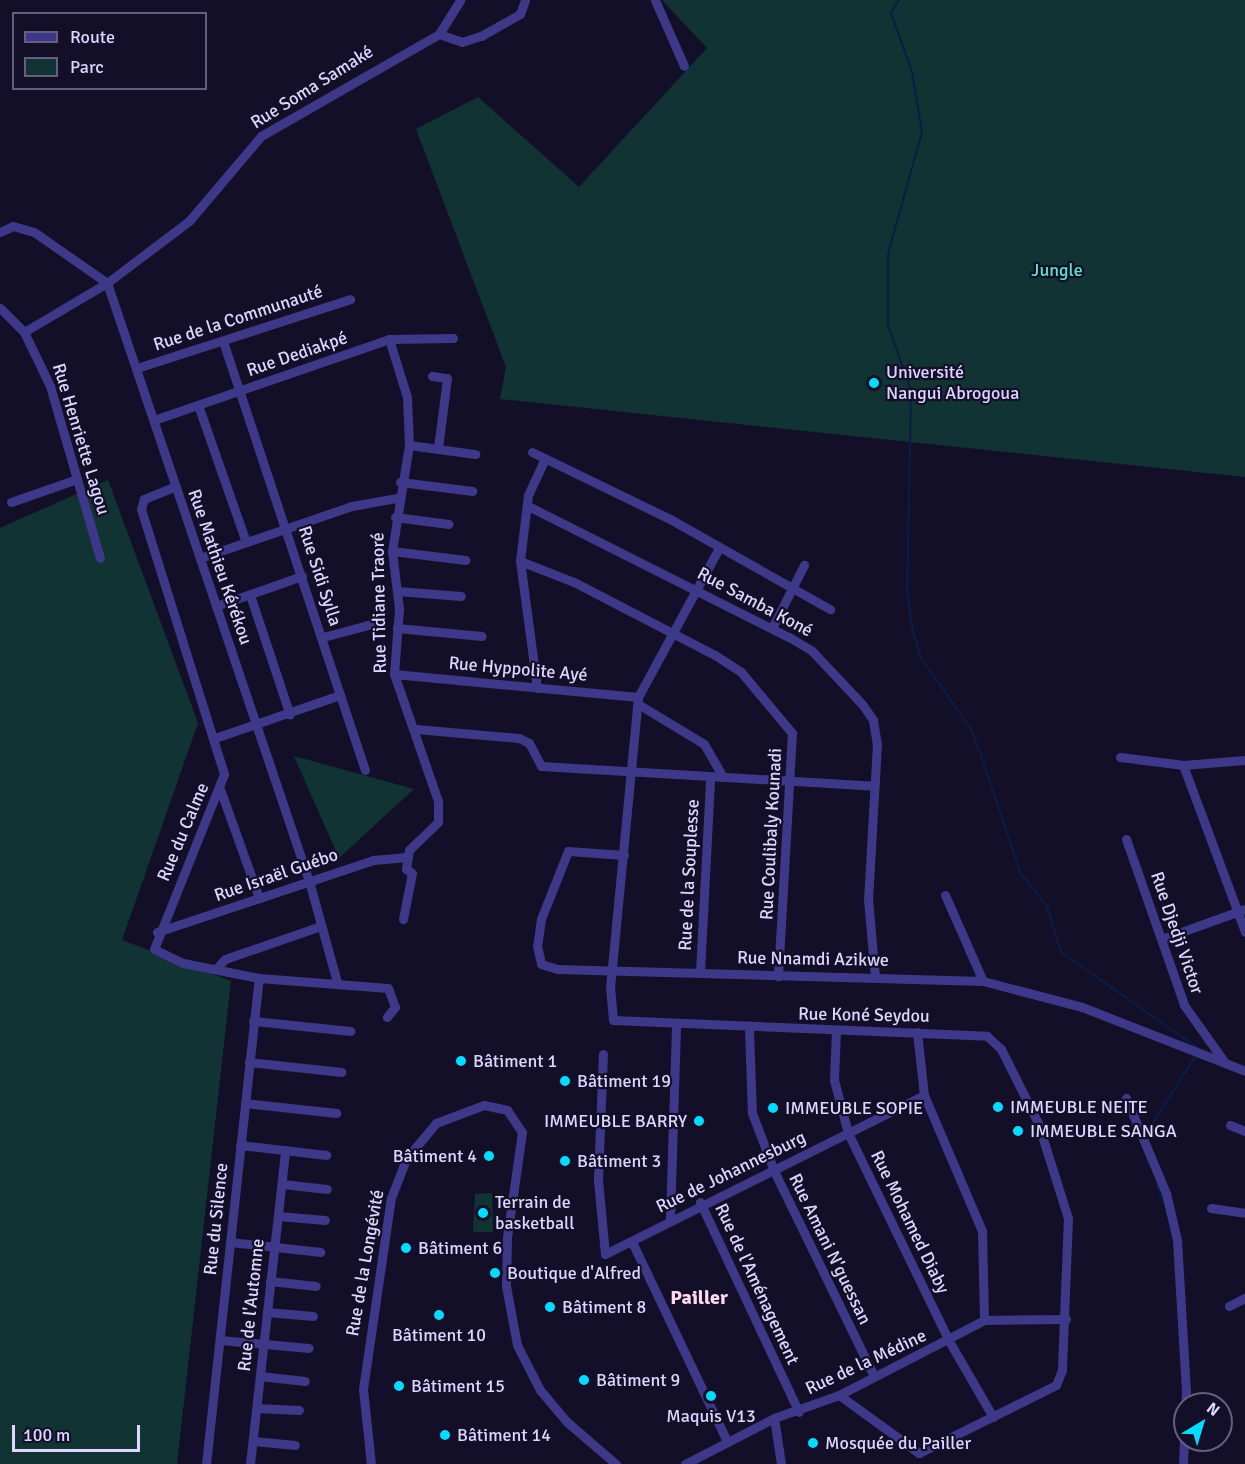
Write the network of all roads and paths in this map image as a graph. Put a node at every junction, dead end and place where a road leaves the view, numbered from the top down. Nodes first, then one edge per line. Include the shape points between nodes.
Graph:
1 (460, 0) edge
2 (525, 0) edge
3 (655, 0) edge
4 (439, 34) junction
5 (684, 66) dead end
6 (0, 232) edge
7 (107, 283) junction
8 (350, 298) dead end
9 (0, 309) edge
10 (24, 333) junction
11 (453, 338) dead end
12 (389, 339) junction
13 (223, 342) junction
14 (137, 368) junction
15 (432, 375) dead end
16 (241, 390) junction
17 (198, 405) junction
18 (154, 420) junction
19 (409, 445) junction
20 (438, 448) junction
21 (532, 452) dead end
22 (475, 454) dead end
23 (545, 459) junction
24 (77, 479) junction
25 (400, 482) junction
26 (176, 486) junction
27 (472, 491) dead end
28 (398, 498) junction
29 (11, 502) dead end
30 (528, 506) junction
31 (395, 517) junction
32 (449, 524) dead end
33 (286, 528) junction
34 (246, 542) junction
35 (719, 548) junction
36 (392, 551) junction
37 (100, 558) dead end
38 (200, 558) junction
39 (465, 560) dead end
40 (520, 561) junction
41 (804, 565) dead end
42 (302, 576) junction
43 (696, 589) junction
44 (792, 589) junction
45 (397, 591) junction
46 (250, 595) junction
47 (461, 596) dead end
48 (216, 606) junction
49 (830, 609) dead end
50 (372, 624) dead end
51 (397, 628) junction
52 (772, 628) junction
53 (673, 633) junction
54 (482, 636) dead end
55 (323, 638) junction
56 (394, 674) junction
57 (537, 688) junction
58 (340, 695) junction
59 (638, 700) junction
60 (290, 715) junction
61 (256, 727) junction
62 (416, 729) junction
63 (215, 738) junction
64 (1120, 757) dead end
65 (1245, 760) edge
66 (1183, 765) junction
67 (365, 770) dead end
68 (629, 773) junction
69 (723, 777) junction
70 (710, 780) junction
71 (791, 781) junction
72 (874, 786) junction
73 (220, 789) junction
74 (1126, 839) dead end
75 (624, 855) junction
76 (408, 857) junction
77 (309, 881) junction
78 (945, 895) dead end
79 (259, 898) junction
80 (1241, 911) edge
81 (403, 919) dead end
82 (321, 926) junction
83 (157, 932) junction
84 (1245, 932) edge
85 (1161, 939) junction
86 (216, 969) junction
87 (614, 969) junction
88 (700, 972) junction
89 (778, 977) junction
90 (259, 978) junction
91 (875, 978) junction
92 (983, 981) junction
93 (337, 982) junction
94 (387, 1017) dead end
95 (253, 1022) junction
96 (676, 1026) junction
97 (749, 1029) junction
98 (836, 1030) junction
99 (350, 1031) dead end
100 (917, 1032) junction
101 (603, 1054) dead end
102 (249, 1062) junction
103 (1225, 1063) junction
104 (1245, 1071) edge
105 (341, 1072) dead end
106 (924, 1095) junction
107 (1126, 1098) dead end
108 (245, 1103) junction
109 (336, 1113) dead end
110 (1230, 1125) dead end
111 (1245, 1131) edge
112 (848, 1133) junction
113 (240, 1145) junction
114 (285, 1150) junction
115 (326, 1155) dead end
116 (774, 1171) junction
117 (282, 1184) junction
118 (327, 1189) dead end
119 (700, 1202) junction
120 (1211, 1208) dead end
121 (1245, 1213) edge
122 (278, 1216) junction
123 (670, 1218) junction
124 (325, 1220) dead end
125 (230, 1242) junction
126 (632, 1242) junction
127 (274, 1247) junction
128 (320, 1252) dead end
129 (270, 1281) junction
130 (316, 1286) dead end
131 (1245, 1298) edge
132 (1229, 1305) dead end
133 (267, 1312) junction
134 (313, 1316) dead end
135 (1066, 1319) junction
136 (984, 1320) junction
137 (219, 1340) junction
138 (949, 1341) junction
139 (264, 1344) junction
140 (309, 1348) dead end
141 (260, 1376) junction
142 (874, 1376) junction
143 (305, 1381) dead end
144 (839, 1395) junction
145 (257, 1407) junction
146 (299, 1410) dead end
147 (799, 1412) junction
148 (993, 1417) junction
149 (774, 1418) junction
150 (253, 1441) junction
151 (727, 1441) junction
152 (295, 1445) dead end
153 (206, 1464) edge
154 (250, 1464) edge
155 (371, 1464) edge
156 (616, 1464) edge
157 (685, 1464) edge
158 (781, 1464) edge
159 (1184, 1464) edge

1 - 4 street, Rue Soma Samaké
2 - 4 street via 520,14 481,36 462,42
3 - 5 street
4 - 7 street, Rue Soma Samaké via 261,136 189,221
6 - 7 street via 13,226 34,232
7 - 10 street, Rue Soma Samaké
7 - 14 street, Rue Mathieu Kérékou
8 - 13 street, Rue de la Communauté
9 - 10 street, Rue Henriette Lagou
10 - 24 street, Rue Henriette Lagou via 50,386
11 - 12 street, Rue Dediakpé
12 - 16 street, Rue Dediakpé
12 - 19 street, Rue Tidiane Traoré via 407,397
13 - 14 street, Rue de la Communauté
13 - 16 street, Rue Sidi Sylla
14 - 18 street, Rue Mathieu Kérékou
15 - 20 street via 447,378
16 - 17 street, Rue Dediakpé
16 - 33 street, Rue Sidi Sylla
17 - 18 street, Rue Dediakpé
17 - 34 street
18 - 26 street, Rue Mathieu Kérékou
19 - 20 street
19 - 25 street, Rue Tidiane Traoré
20 - 22 street
21 - 23 street
23 - 30 street
23 - 35 street
24 - 29 street
24 - 37 street, Rue Henriette Lagou
25 - 27 street
25 - 28 street, Rue Tidiane Traoré
26 - 38 street, Rue Mathieu Kérékou
26 - 63 street, Rue du Calme via 144,499 141,509
28 - 31 street, Rue Tidiane Traoré
28 - 33 street
30 - 40 street
30 - 43 street, Rue Samba Koné
31 - 32 street
31 - 36 street, Rue Tidiane Traoré
33 - 34 street
33 - 42 street, Rue Sidi Sylla
34 - 38 street
35 - 43 street, Rue Koné Seydou
35 - 44 street
36 - 39 street
36 - 45 street, Rue Tidiane Traoré
38 - 48 street, Rue Mathieu Kérékou
40 - 53 street, Rue Coulibaly Kounadi
40 - 57 street
41 - 44 street
42 - 46 street
42 - 55 street, Rue Sidi Sylla
43 - 52 street, Rue Samba Koné
43 - 53 street, Rue Koné Seydou
44 - 49 street
44 - 52 street
45 - 47 street
45 - 51 street, Rue Tidiane Traoré
46 - 48 street
46 - 60 street
48 - 61 street, Rue Mathieu Kérékou
50 - 55 street
51 - 54 street
51 - 56 street, Rue Tidiane Traoré
52 - 72 street, Rue Samba Koné via 812,651 873,720
53 - 59 street, Rue Koné Seydou
53 - 71 street, Rue Coulibaly Kounadi via 741,672 776,709 792,733
55 - 58 street, Rue Sidi Sylla
56 - 57 street, Rue Hyppolite Ayé
56 - 62 street, Rue Tidiane Traoré
57 - 59 street, Rue Hyppolite Ayé
58 - 60 street
58 - 67 street, Rue Sidi Sylla
59 - 68 street, Rue Koné Seydou
59 - 69 street via 704,744
60 - 61 street
61 - 63 street
61 - 77 street, Rue Mathieu Kérékou
62 - 68 street via 519,738 529,743 541,766
62 - 76 street, Rue Tidiane Traoré via 438,801 438,822
63 - 73 street, Rue du Calme via 224,774
64 - 66 street
65 - 66 street
66 - 80 street
68 - 70 street
68 - 75 street, Rue Koné Seydou
69 - 70 street
69 - 71 street
70 - 88 street, Rue de la Souplesse
71 - 72 street
71 - 89 street, Rue Coulibaly Kounadi
72 - 91 street, Rue Samba Koné via 868,899
73 - 79 street
73 - 83 street, Rue du Calme
74 - 85 street, Rue Djedji Victor
75 - 87 street, Rue Koné Seydou
75 - 87 street, Rue Nnamdi Azikwe via 568,851 557,872 537,946 541,964 549,968
76 - 77 street, Rue Israël Guébo via 373,860
76 - 81 street via 406,869 412,873
77 - 79 street, Rue Israël Guébo
77 - 82 street, Rue Mathieu Kérékou
78 - 92 street
79 - 83 street, Rue Israël Guébo
80 - 84 street
80 - 85 street
82 - 86 street via 225,959
82 - 93 street, Rue Mathieu Kérékou
83 - 86 street via 153,945 163,957
85 - 103 street, Rue Djedji Victor via 1184,1005
86 - 90 street
87 - 88 street, Rue Nnamdi Azikwe
87 - 96 street, Rue Koné Seydou via 613,1020
88 - 89 street, Rue Nnamdi Azikwe
89 - 91 street, Rue Nnamdi Azikwe
90 - 93 street
90 - 95 street, Rue du Silence
91 - 92 street, Rue Nnamdi Azikwe
92 - 103 street, Rue Nnamdi Azikwe via 1082,1006
93 - 94 street via 390,989 395,1007
95 - 99 street
95 - 102 street, Rue du Silence
96 - 97 street, Rue Koné Seydou
96 - 123 street
97 - 98 street, Rue Koné Seydou
97 - 116 street, Rue Amani N'guessan via 753,1113
98 - 100 street, Rue Koné Seydou
98 - 112 street, Rue Mohamed Diaby via 834,1080
100 - 106 street
100 - 135 street, Rue Koné Seydou via 981,1035 1001,1049 1038,1123 1065,1203
101 - 126 street, Rue de Johannesburg via 601,1250 608,1253
102 - 105 street
102 - 108 street, Rue du Silence
103 - 104 street, Rue Nnamdi Azikwe
106 - 112 street, Rue de Johannesburg
106 - 136 street via 978,1210
107 - 159 street via 1166,1193 1177,1240 1186,1390
108 - 109 street
108 - 113 street, Rue du Silence
110 - 111 street
112 - 116 street, Rue de Johannesburg
112 - 138 street, Rue Mohamed Diaby
113 - 114 street
113 - 125 street, Rue du Silence
114 - 115 street
114 - 117 street, Rue de l'Automne
116 - 119 street, Rue de Johannesburg
116 - 142 street, Rue Amani N'guessan
117 - 118 street
117 - 122 street, Rue de l'Automne
119 - 123 street, Rue de Johannesburg
119 - 147 street, Rue de l'Aménagement
120 - 121 street via 1228,1206
122 - 124 street
122 - 127 street, Rue de l'Automne
123 - 126 street, Rue de Johannesburg
125 - 127 street
125 - 137 street, Rue du Silence
126 - 151 street
127 - 128 street
127 - 129 street, Rue de l'Automne
129 - 130 street
129 - 133 street, Rue de l'Automne
131 - 132 street
133 - 134 street
133 - 139 street, Rue de l'Automne
135 - 136 street
135 - 148 street, Rue Koné Seydou via 1059,1380
136 - 138 street, Rue de la Médine
137 - 139 street
137 - 153 street, Rue du Silence
138 - 142 street, Rue de la Médine
138 - 148 street, Rue Mohamed Diaby
139 - 140 street
139 - 141 street, Rue de l'Automne
141 - 143 street
141 - 145 street, Rue de l'Automne
142 - 144 street, Rue de la Médine
144 - 147 street, Rue de la Médine
144 - 148 street, Rue Koné Seydou via 919,1453
145 - 146 street
145 - 150 street, Rue de l'Automne
147 - 149 street, Rue de la Médine
149 - 151 street, Rue de la Médine
149 - 158 street
150 - 152 street
150 - 154 street, Rue de l'Automne
151 - 157 street, Rue de la Médine
155 - 156 street, Rue de la Longévité via 363,1389 391,1197 406,1159 436,1123 484,1106 507,1110 522,1132 507,1238 506,1286 517,1345 540,1390 567,1422

